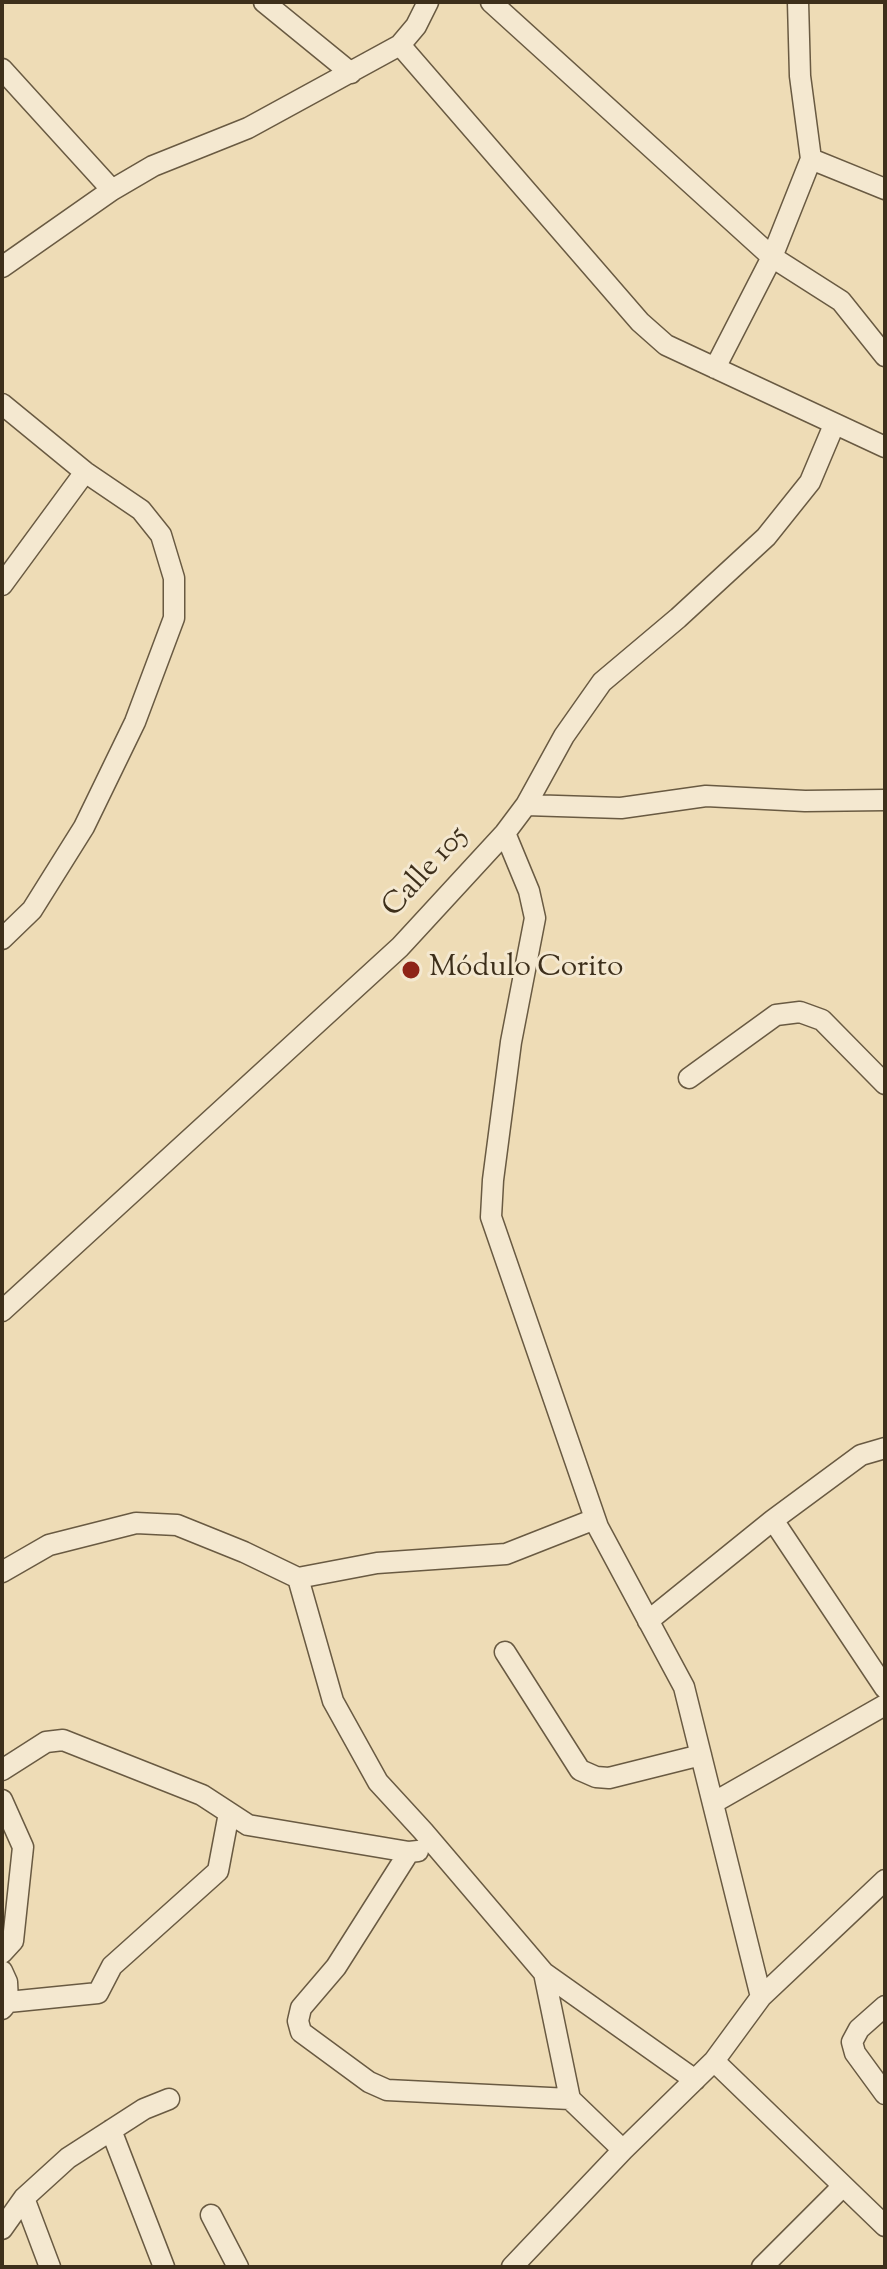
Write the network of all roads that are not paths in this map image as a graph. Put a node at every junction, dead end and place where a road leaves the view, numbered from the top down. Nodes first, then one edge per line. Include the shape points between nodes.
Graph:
1 (264, 2) edge
2 (428, 2) edge
3 (491, 2) edge
4 (798, 2) edge
5 (400, 45) junction
6 (2, 69) edge
7 (351, 73) junction
8 (811, 159) junction
9 (885, 189) edge
10 (112, 190) junction
11 (772, 257) junction
12 (2, 267) edge
13 (885, 356) edge
14 (715, 368) junction
15 (2, 404) edge
16 (834, 425) junction
17 (885, 447) edge
18 (85, 472) junction
19 (2, 585) edge
20 (885, 800) edge
21 (526, 805) junction
22 (505, 833) junction
23 (2, 939) edge
24 (689, 1078) dead end
25 (885, 1084) edge
26 (2, 1311) edge
27 (885, 1448) edge
28 (595, 1519) junction
29 (773, 1520) junction
30 (2, 1572) edge
31 (298, 1578) junction
32 (648, 1621) junction
33 (505, 1652) dead end
34 (885, 1688) edge
35 (885, 1705) edge
36 (701, 1755) junction
37 (2, 1770) edge
38 (2, 1800) edge
39 (713, 1803) junction
40 (229, 1813) junction
41 (438, 1849) junction
42 (409, 1852) junction
43 (885, 1880) edge
44 (2, 1953) edge
45 (2, 1971) edge
46 (544, 1973) junction
47 (761, 1997) junction
48 (5, 2006) edge
49 (885, 2006) edge
50 (714, 2061) junction
51 (695, 2080) junction
52 (885, 2094) edge
53 (169, 2099) dead end
54 (570, 2099) junction
55 (111, 2130) junction
56 (623, 2150) junction
57 (843, 2186) junction
58 (24, 2198) junction
59 (211, 2215) dead end
60 (885, 2225) edge
61 (2, 2229) edge
62 (50, 2267) edge
63 (164, 2267) edge
64 (238, 2267) edge
65 (512, 2267) edge
66 (762, 2267) edge

1 - 7 street
2 - 5 street
3 - 11 street
4 - 8 street via 800,76
5 - 7 street
5 - 14 street via 640,322 666,345
6 - 10 street
7 - 10 street via 248,128 153,166
8 - 9 street
8 - 11 street
10 - 12 street
11 - 13 street via 841,301
11 - 14 street
14 - 16 street
15 - 18 street
16 - 17 street
16 - 21 street, Calle 105 via 810,482 766,537 602,682
18 - 19 street
18 - 23 street via 141,510 161,535 174,578 174,618 135,722 84,827 32,910
20 - 21 street via 706,796 621,808
21 - 22 street, Calle 105
22 - 26 street, Calle 105 via 400,947
22 - 28 street via 535,918 511,1042 491,1217
24 - 25 street via 776,1015 800,1012 822,1020
27 - 29 street via 861,1455
28 - 31 street via 506,1554 377,1563
28 - 32 street
29 - 32 street
29 - 34 street
30 - 31 street via 49,1545 136,1523 177,1525
31 - 41 street via 333,1701 378,1782
32 - 36 street via 684,1687
33 - 36 street via 580,1770 609,1778
35 - 39 street
36 - 39 street
37 - 40 street via 46,1742 63,1740 202,1795
38 - 44 street via 23,1847 13,1941
39 - 47 street
40 - 42 street via 248,1825
40 - 48 street via 218,1871 112,1966 98,1993
41 - 42 street
41 - 46 street
42 - 54 street via 336,1967 301,2008 301,2032 387,2090
43 - 47 street
45 - 48 street via 7,1982
46 - 51 street
46 - 54 street
47 - 50 street
49 - 52 street via 852,2042
50 - 51 street
50 - 57 street
51 - 56 street
53 - 55 street
54 - 56 street
55 - 58 street via 68,2158
55 - 63 street
56 - 65 street
57 - 60 street
57 - 66 street
58 - 61 street
58 - 62 street
59 - 64 street

